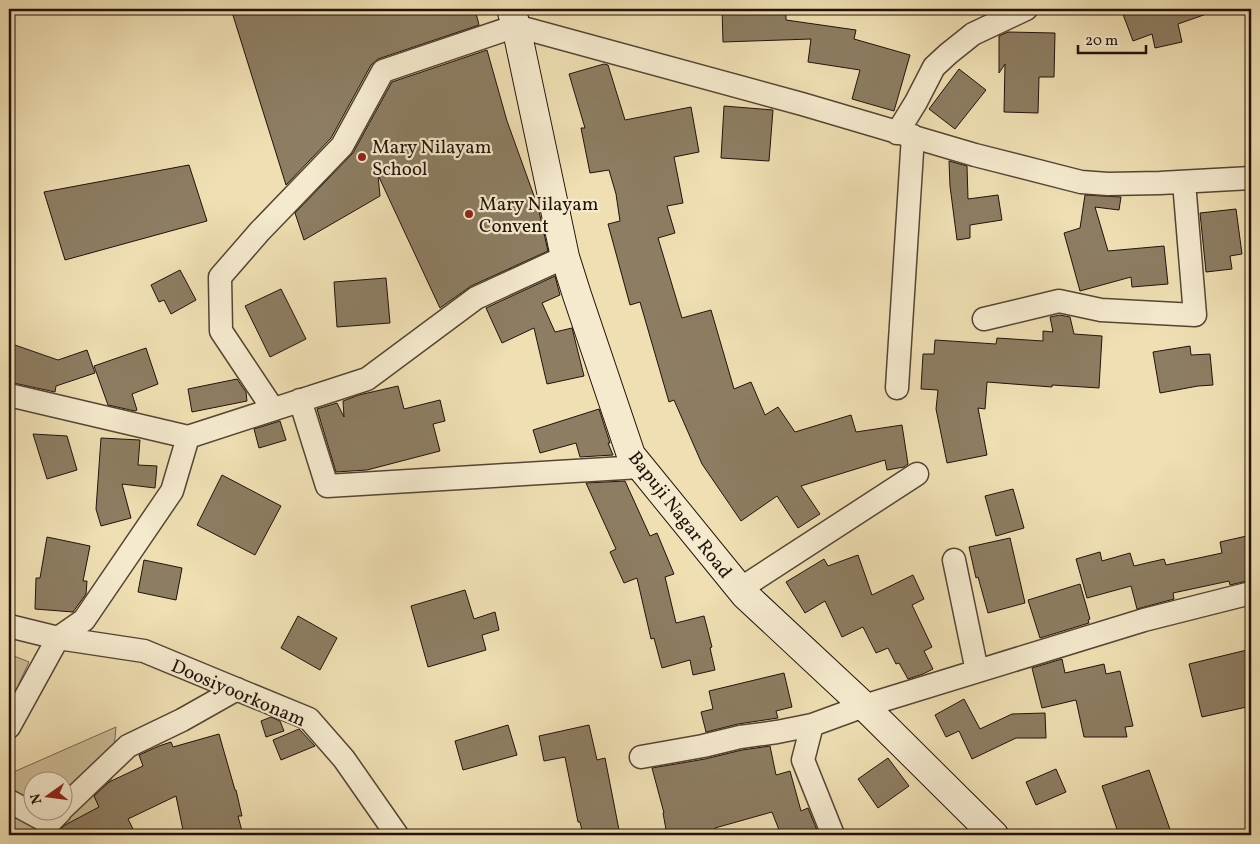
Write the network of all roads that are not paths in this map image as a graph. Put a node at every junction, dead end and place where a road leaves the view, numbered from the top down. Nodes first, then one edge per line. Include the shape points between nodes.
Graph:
1 (1026, 9) edge
2 (514, 17) edge
3 (905, 134) junction
4 (1251, 178) edge
5 (1184, 182) junction
6 (565, 257) junction
7 (984, 319) dead end
8 (897, 388) dead end
9 (9, 395) edge
10 (300, 400) junction
11 (273, 409) junction
12 (188, 437) junction
13 (640, 467) junction
14 (917, 474) dead end
15 (954, 560) dead end
16 (740, 589) junction
17 (1251, 593) edge
18 (9, 626) edge
19 (58, 638) junction
20 (977, 671) junction
21 (237, 689) junction
22 (864, 706) junction
23 (812, 724) junction
24 (9, 727) edge
25 (641, 757) dead end
26 (72, 799) edge
27 (9, 801) edge
28 (22, 808) edge
29 (391, 834) edge
30 (834, 835) edge
31 (994, 835) edge

1 - 3 street via 973,34 934,67 916,102
2 - 3 street
2 - 6 street, Bapuji Nagar Road
2 - 11 street via 383,71 342,146 220,277 221,331
3 - 5 street via 1081,182
3 - 8 street
4 - 5 street
5 - 7 street via 1195,315 1101,310 1058,301
6 - 10 street via 476,298 367,379
6 - 13 street, Bapuji Nagar Road via 630,455
9 - 12 street
10 - 11 street
10 - 13 street via 327,486
11 - 12 street
12 - 19 street via 172,491 84,620
13 - 16 street, Bapuji Nagar Road
14 - 16 street
15 - 20 street
16 - 22 street, Bapuji Nagar Road
17 - 20 street via 1144,620
18 - 19 street, Doosiyoorkonam
19 - 21 street, Doosiyoorkonam via 144,651
19 - 24 street
20 - 22 street
21 - 26 street via 128,746
21 - 29 street, Doosiyoorkonam via 309,719 344,759
22 - 23 street
22 - 31 street, Bapuji Nagar Road
23 - 25 street
23 - 30 street via 803,760
27 - 28 street

